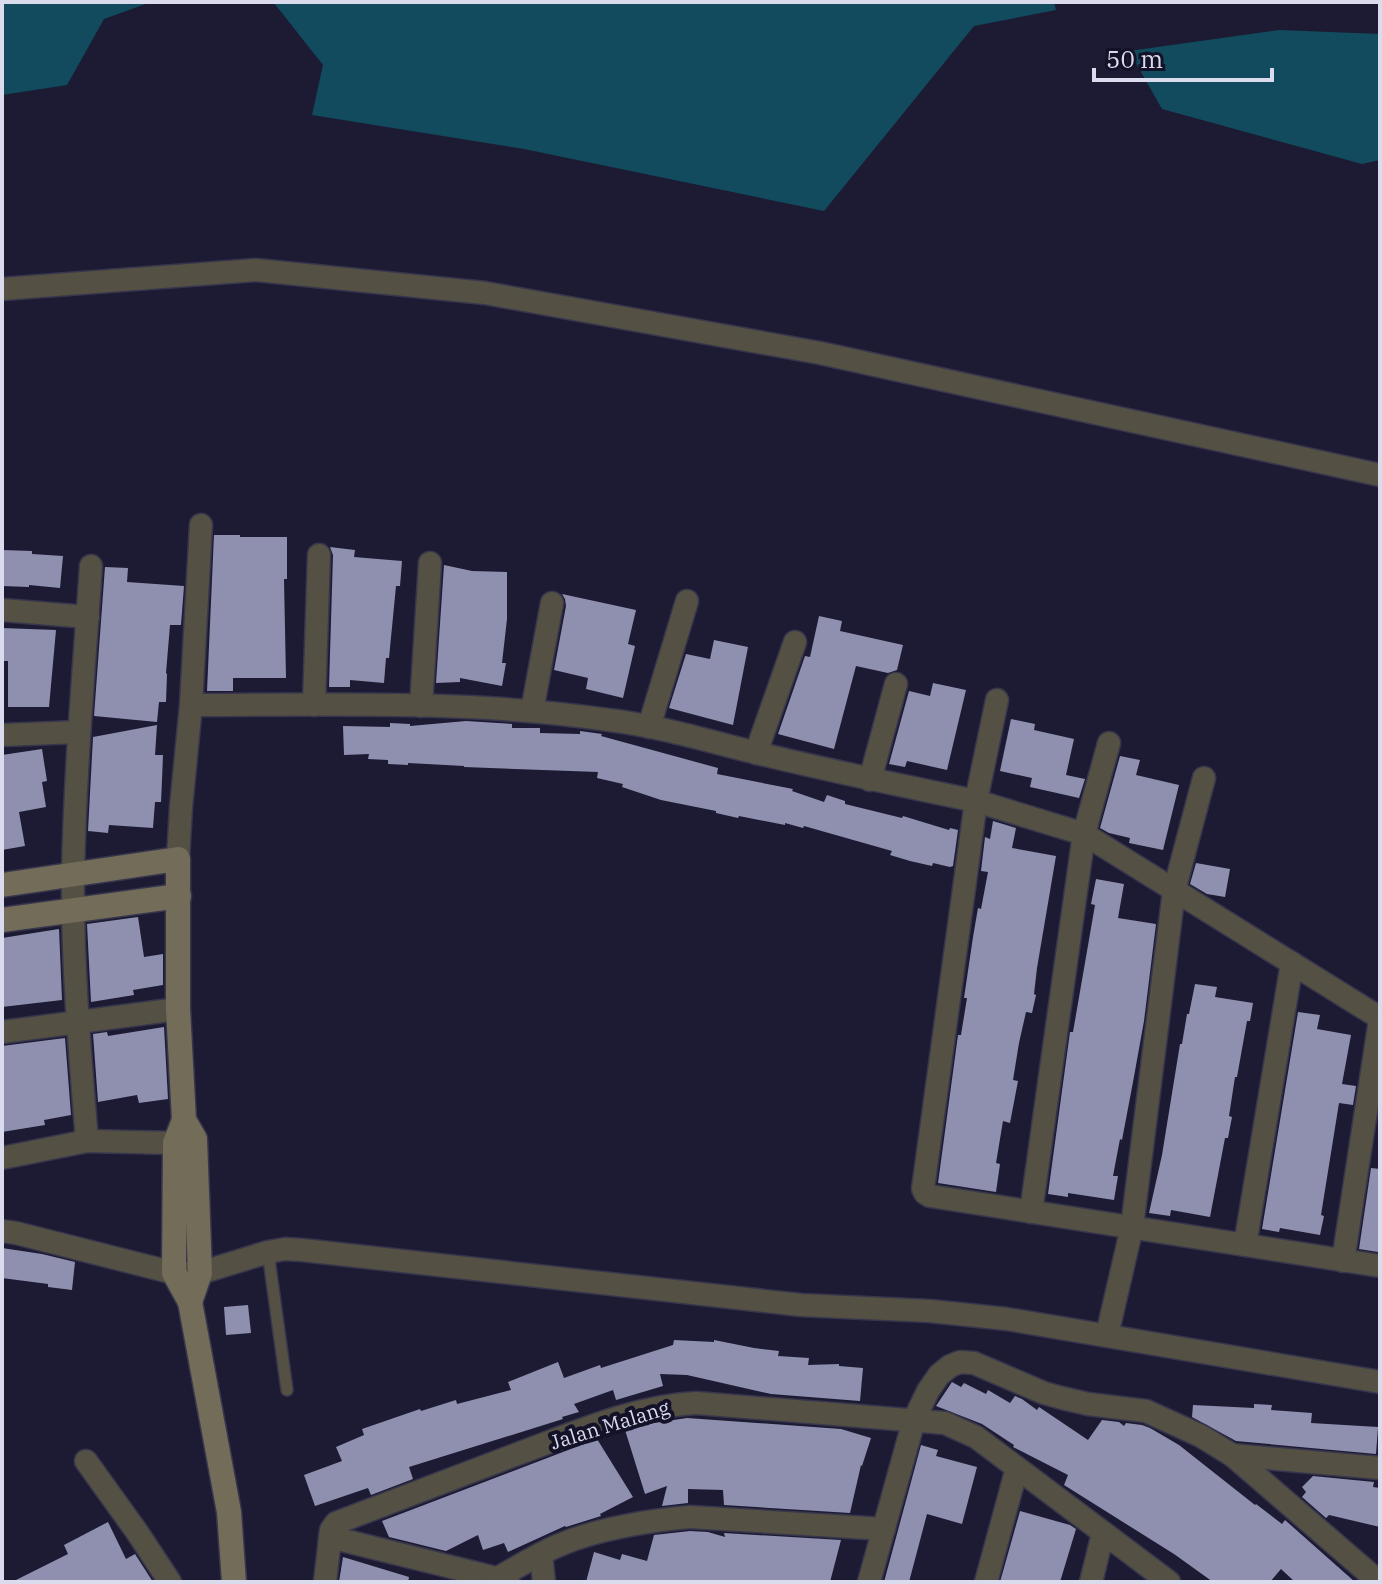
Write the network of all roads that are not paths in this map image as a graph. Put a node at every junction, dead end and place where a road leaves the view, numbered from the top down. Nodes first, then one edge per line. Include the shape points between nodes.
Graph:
1 (2, 289) edge
2 (1380, 475) edge
3 (201, 525) dead end
4 (319, 555) dead end
5 (430, 563) dead end
6 (91, 566) dead end
7 (687, 601) dead end
8 (552, 603) dead end
9 (2, 610) edge
10 (88, 617) junction
11 (795, 642) dead end
12 (896, 684) dead end
13 (997, 700) dead end
14 (191, 705) junction
15 (314, 705) junction
16 (421, 706) junction
17 (532, 711) junction
18 (649, 727) junction
19 (79, 732) junction
20 (3, 734) edge
21 (1109, 743) dead end
22 (756, 753) junction
23 (1204, 778) dead end
24 (870, 780) junction
25 (976, 801) junction
26 (1084, 834) junction
27 (178, 859) junction
28 (73, 874) junction
29 (2, 885) edge
30 (1174, 891) junction
31 (179, 896) junction
32 (73, 910) junction
33 (2, 920) edge
34 (1292, 963) junction
35 (178, 1009) junction
36 (1380, 1019) edge
37 (78, 1020) junction
38 (2, 1032) edge
39 (185, 1134) junction
40 (87, 1141) junction
41 (2, 1158) edge
42 (1031, 1212) junction
43 (1132, 1227) junction
44 (2, 1231) edge
45 (1245, 1245) junction
46 (268, 1252) junction
47 (1343, 1261) junction
48 (1380, 1266) edge
49 (174, 1273) junction
50 (200, 1273) junction
51 (190, 1302) junction
52 (1107, 1335) junction
53 (1380, 1382) edge
54 (287, 1390) dead end
55 (914, 1420) junction
56 (1232, 1455) junction
57 (86, 1461) dead end
58 (1017, 1468) junction
59 (1380, 1468) edge
60 (884, 1529) junction
61 (1103, 1533) junction
62 (330, 1537) junction
63 (541, 1554) junction
64 (501, 1581) edge
65 (170, 1582) edge
66 (234, 1582) edge
67 (325, 1582) edge
68 (544, 1582) edge
69 (869, 1582) edge
70 (986, 1582) edge
71 (1091, 1582) edge
72 (1169, 1582) edge
73 (1379, 1582) edge

1 - 2 street via 256,270 485,293 820,353
3 - 14 street
4 - 15 street
5 - 16 street
6 - 10 street
7 - 18 street
8 - 17 street
9 - 10 street
10 - 19 street
11 - 22 street
12 - 24 street
13 - 25 street
14 - 15 street
14 - 27 street
15 - 16 street
16 - 17 street
17 - 18 street
18 - 22 street
19 - 20 street
19 - 28 street
21 - 26 street
22 - 24 street
23 - 30 street
24 - 25 street
25 - 26 street
25 - 42 street via 923,1189 930,1196
26 - 30 street
26 - 42 street
27 - 28 street
27 - 31 street
28 - 29 street
28 - 32 street
30 - 34 street
30 - 43 street
31 - 32 street
31 - 35 street
32 - 33 street
32 - 37 street
34 - 36 street
34 - 45 street
35 - 37 street
35 - 39 street
36 - 47 street
37 - 38 street
37 - 40 street
39 - 40 street
39 - 49 street
39 - 50 street
40 - 41 street
42 - 43 street
43 - 45 street
43 - 52 street
44 - 49 street
45 - 47 street
46 - 50 street
46 - 52 street via 302,1250 801,1305 930,1311
46 - 54 lane
47 - 48 street
49 - 50 street
49 - 51 street
50 - 51 street
51 - 66 street via 229,1512
52 - 53 street
55 - 56 street via 939,1375 960,1362 974,1363 1044,1393 1146,1411
55 - 58 street, Jalan Malang via 945,1423 976,1437
55 - 60 street
55 - 62 street, Jalan Malang via 674,1404 584,1429 336,1523
56 - 59 street
56 - 73 street
57 - 65 street
58 - 61 street, Jalan Malang
58 - 70 street
60 - 63 street via 662,1519 586,1536
60 - 69 street
61 - 71 street
61 - 72 street, Jalan Malang
62 - 64 street
62 - 67 street
63 - 64 street
63 - 68 street

